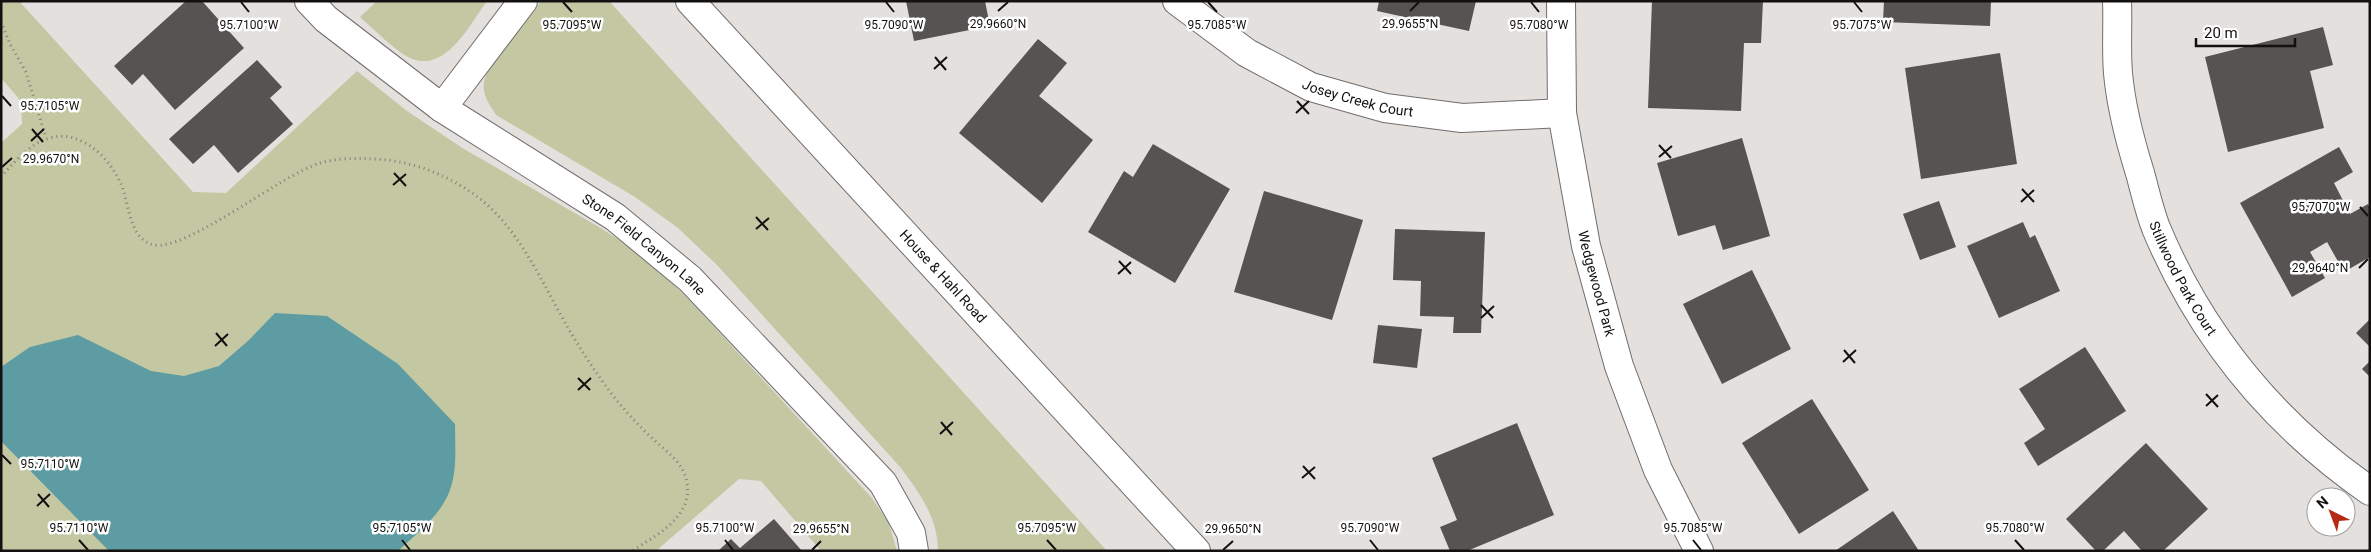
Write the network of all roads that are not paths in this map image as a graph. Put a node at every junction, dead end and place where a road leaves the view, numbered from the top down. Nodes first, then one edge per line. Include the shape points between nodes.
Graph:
1 (310, 1) edge
2 (523, 1) edge
3 (690, 1) edge
4 (1177, 1) edge
5 (1562, 1) edge
6 (2117, 1) edge
7 (442, 108) junction
8 (1562, 113) junction
9 (2370, 491) edge
10 (914, 551) edge
11 (1196, 551) edge
12 (1699, 551) edge

1 - 7 street, Stone Field Canyon Lane via 326,20
2 - 7 street
3 - 11 street, House & Hahl Road
4 - 8 street, Josey Creek Court via 1247,53 1310,87 1385,108 1462,118
5 - 8 street, Wedgewood Park
6 - 9 street, Stillwood Park Court via 2118,74 2131,142 2155,226 2187,293 2225,354 2276,414 2335,467
7 - 10 street, Stone Field Canyon Lane via 615,217 690,279 883,483 911,533
8 - 12 street, Wedgewood Park via 1586,246 1619,366 1658,470

